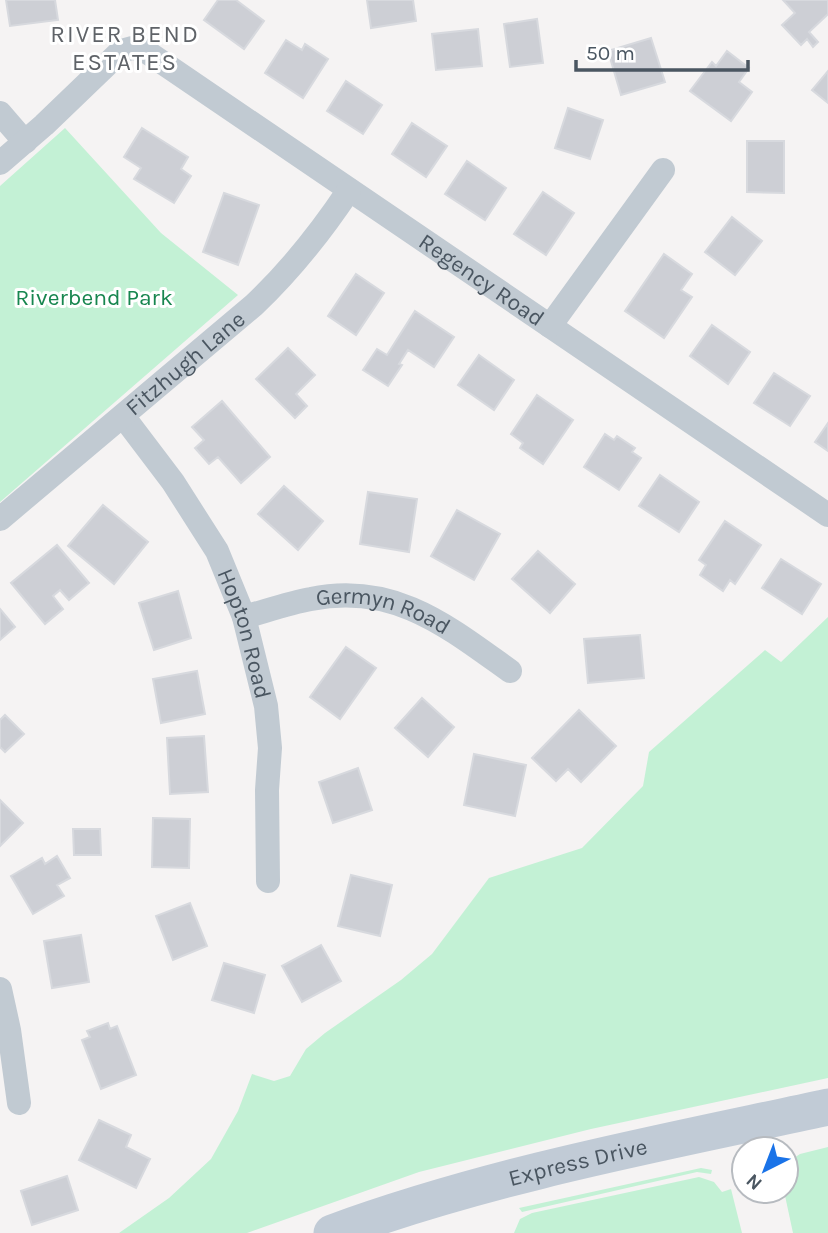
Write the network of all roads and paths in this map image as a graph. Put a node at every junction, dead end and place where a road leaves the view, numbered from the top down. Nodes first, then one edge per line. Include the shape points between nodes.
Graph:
1 (0, 113) edge
2 (25, 142) junction
3 (0, 163) edge
4 (663, 170) dead end
5 (349, 190) junction
6 (550, 326) junction
7 (123, 416) junction
8 (828, 515) edge
9 (0, 519) edge
10 (244, 617) junction
11 (510, 671) dead end
12 (268, 881) dead end
13 (0, 989) edge
14 (19, 1103) dead end
15 (828, 1107) edge
16 (332, 1233) edge

1 - 2 street
2 - 3 street
2 - 5 street, Regency Road via 121,51 132,48 144,50
4 - 6 street
5 - 6 street, Regency Road
5 - 7 street, Fitzhugh Lane via 322,231 273,288
6 - 8 street, Regency Road
7 - 9 street, Fitzhugh Lane
7 - 10 street, Hopton Road via 217,551
10 - 11 street, Germyn Road via 330,596 396,601 463,637
10 - 12 street, Hopton Road via 266,706 270,748
13 - 14 street
15 - 16 street, Express Drive via 463,1189

